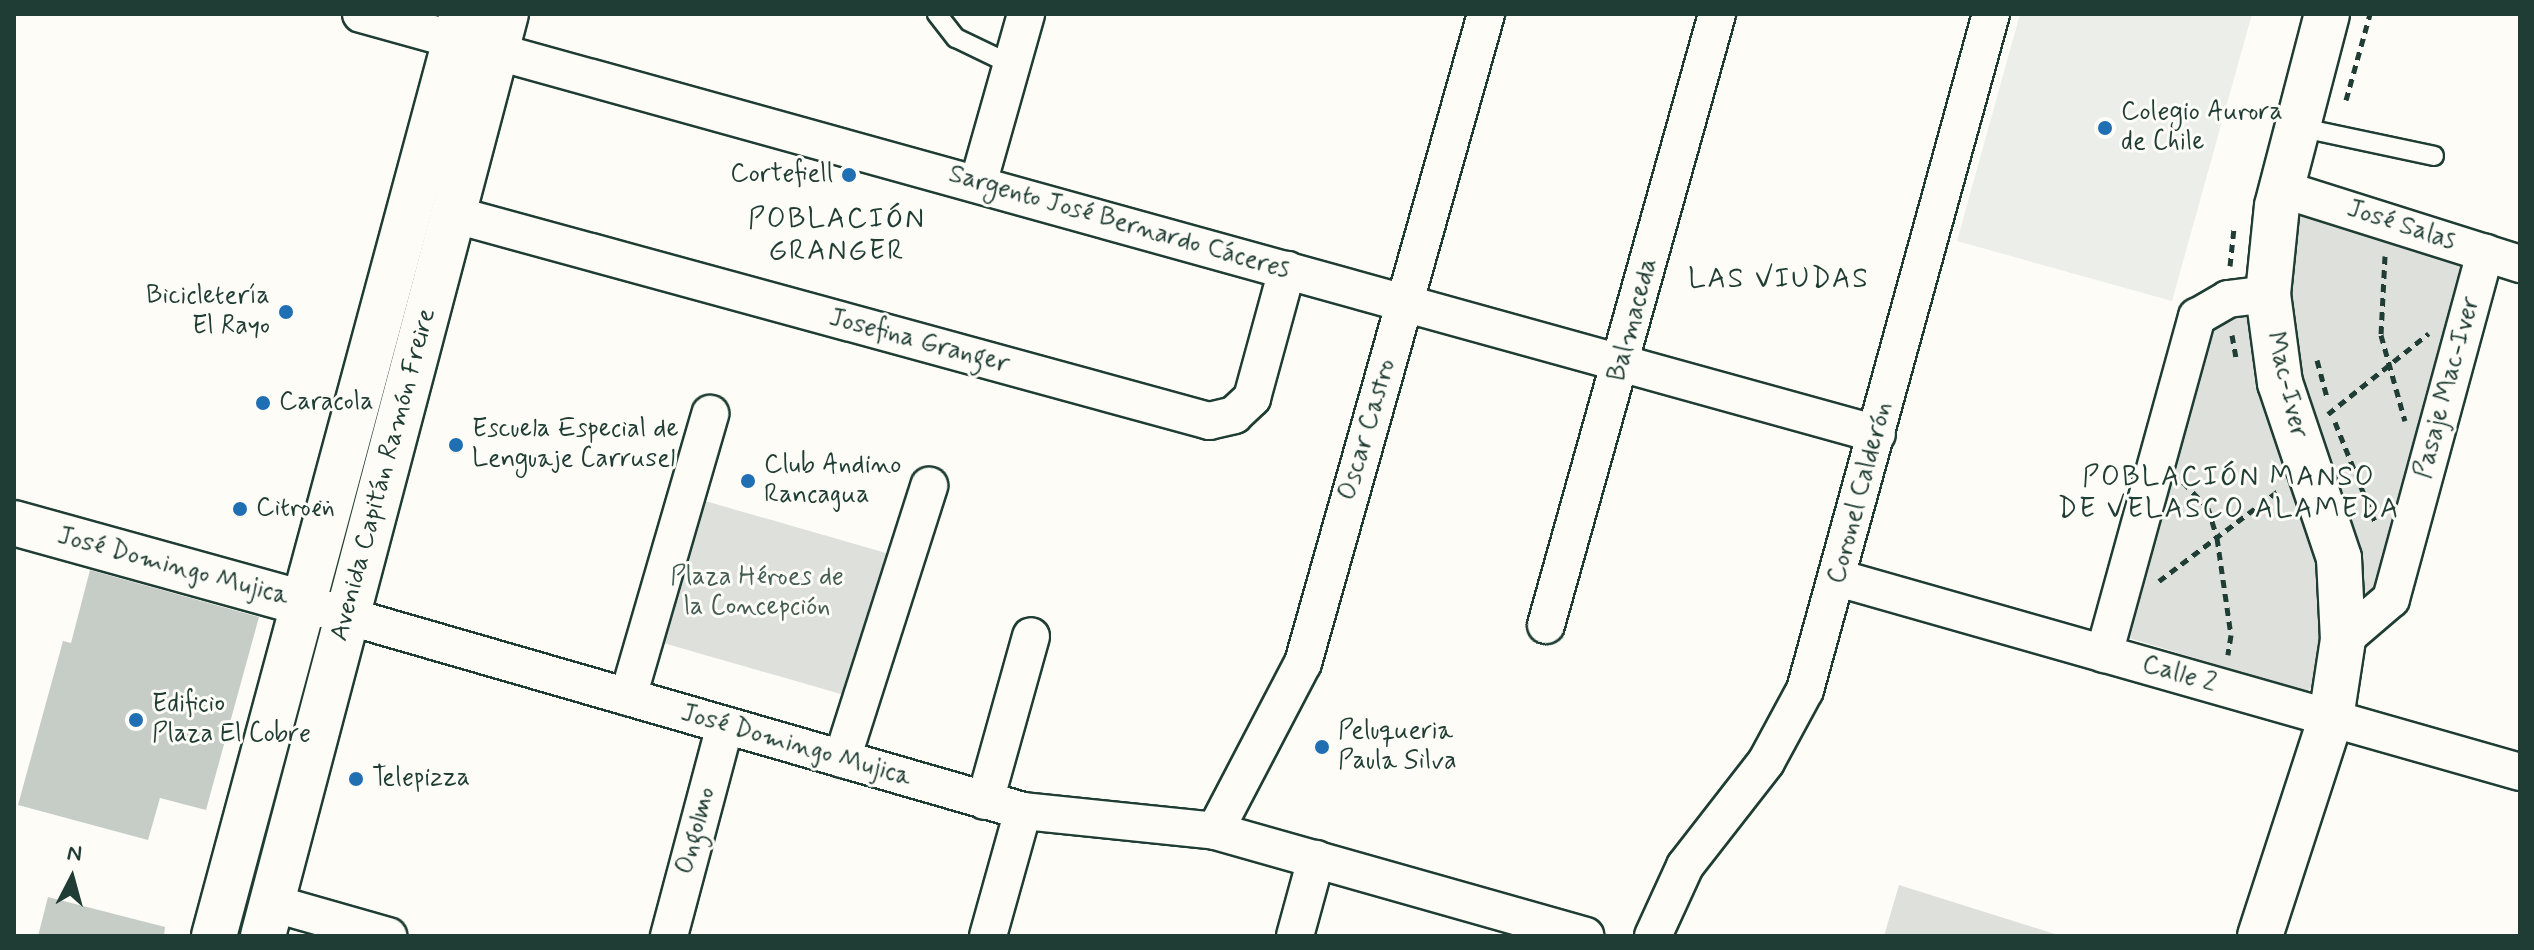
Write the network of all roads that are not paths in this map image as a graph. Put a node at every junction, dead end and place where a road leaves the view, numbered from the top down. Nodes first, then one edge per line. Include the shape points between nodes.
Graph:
1 (361, 14) edge
2 (937, 14) edge
3 (1026, 14) edge
4 (1486, 14) edge
5 (1717, 14) edge
6 (1991, 14) edge
7 (2327, 14) edge
8 (480, 29) edge
9 (1012, 65) junction
10 (2317, 131) junction
11 (2434, 156) dead end
12 (978, 184) junction
13 (2282, 189) junction
14 (452, 214) junction
15 (2485, 253) junction
16 (2520, 264) edge
17 (1287, 270) junction
18 (2268, 294) junction
19 (1405, 302) junction
20 (1621, 363) junction
21 (710, 414) dead end
22 (1877, 434) junction
23 (929, 486) dead end
24 (14, 523) edge
25 (1838, 578) junction
26 (302, 603) junction
27 (346, 616) junction
28 (1546, 625) dead end
29 (1031, 636) dead end
30 (2343, 640) junction
31 (2104, 654) junction
32 (628, 697) junction
33 (2331, 718) junction
34 (725, 725) junction
35 (842, 759) junction
36 (2520, 772) edge
37 (985, 801) junction
38 (1023, 811) junction
39 (1215, 831) junction
40 (1316, 859) junction
41 (268, 920) edge
42 (214, 936) edge
43 (388, 936) edge
44 (669, 936) edge
45 (988, 936) edge
46 (1295, 936) edge
47 (1585, 936) edge
48 (1653, 936) edge
49 (2260, 936) edge

1 - 8 street, Sargento José Bernardo Cáceres
2 - 9 lane via 956,38
3 - 9 street
4 - 19 street, Oscar Castro
5 - 20 street, Balmaceda
6 - 22 street, Coronel Calderón
7 - 10 main road, Mac-Iver
8 - 12 street, Sargento José Bernardo Cáceres
8 - 14 main road, Avenida Capitán Ramón Freire
8 - 26 main road, Avenida Capitán Ramón Freire
9 - 12 street
10 - 11 lane
10 - 13 main road, Mac-Iver
12 - 17 street, Sargento José Bernardo Cáceres
13 - 15 street, José Salas
13 - 18 main road, Mac-Iver
14 - 17 street, Josefina Granger via 1209,421 1234,415 1252,398
14 - 27 main road, Avenida Capitán Ramón Freire
15 - 16 street, José Salas
15 - 30 street, Pasaje Mac-Iver via 2391,599
17 - 19 street, Sargento José Bernardo Cáceres
18 - 30 main road, Mac-Iver via 2276,363 2313,438 2339,558
18 - 31 street via 2228,299 2197,317
19 - 20 street, Sargento José Bernardo Cáceres
19 - 39 street, Oscar Castro via 1303,663
20 - 22 street, Sargento José Bernardo Cáceres
20 - 28 street, Balmaceda
21 - 32 street
22 - 25 street, Coronel Calderón
23 - 35 street
24 - 26 main road, José Domingo Mujica
25 - 31 street, Calle 2
25 - 48 street, Coronel Calderón via 1794,716 1685,866
26 - 27 street, José Domingo Mujica
26 - 42 main road, Avenida Capitán Ramón Freire
27 - 32 street, José Domingo Mujica
27 - 41 main road, Avenida Capitán Ramón Freire
29 - 37 street
30 - 33 main road, Mac-Iver
31 - 33 street, Calle 2
32 - 34 street, José Domingo Mujica
33 - 36 street, Calle 2
33 - 49 main road, Mac-Iver
34 - 35 street, José Domingo Mujica
34 - 44 street, Ongolmo
35 - 37 street, José Domingo Mujica
37 - 38 street, José Domingo Mujica
38 - 39 street, José Domingo Mujica
38 - 45 street
39 - 40 street, José Domingo Mujica
40 - 46 street
40 - 47 street, José Domingo Mujica
41 - 43 street

